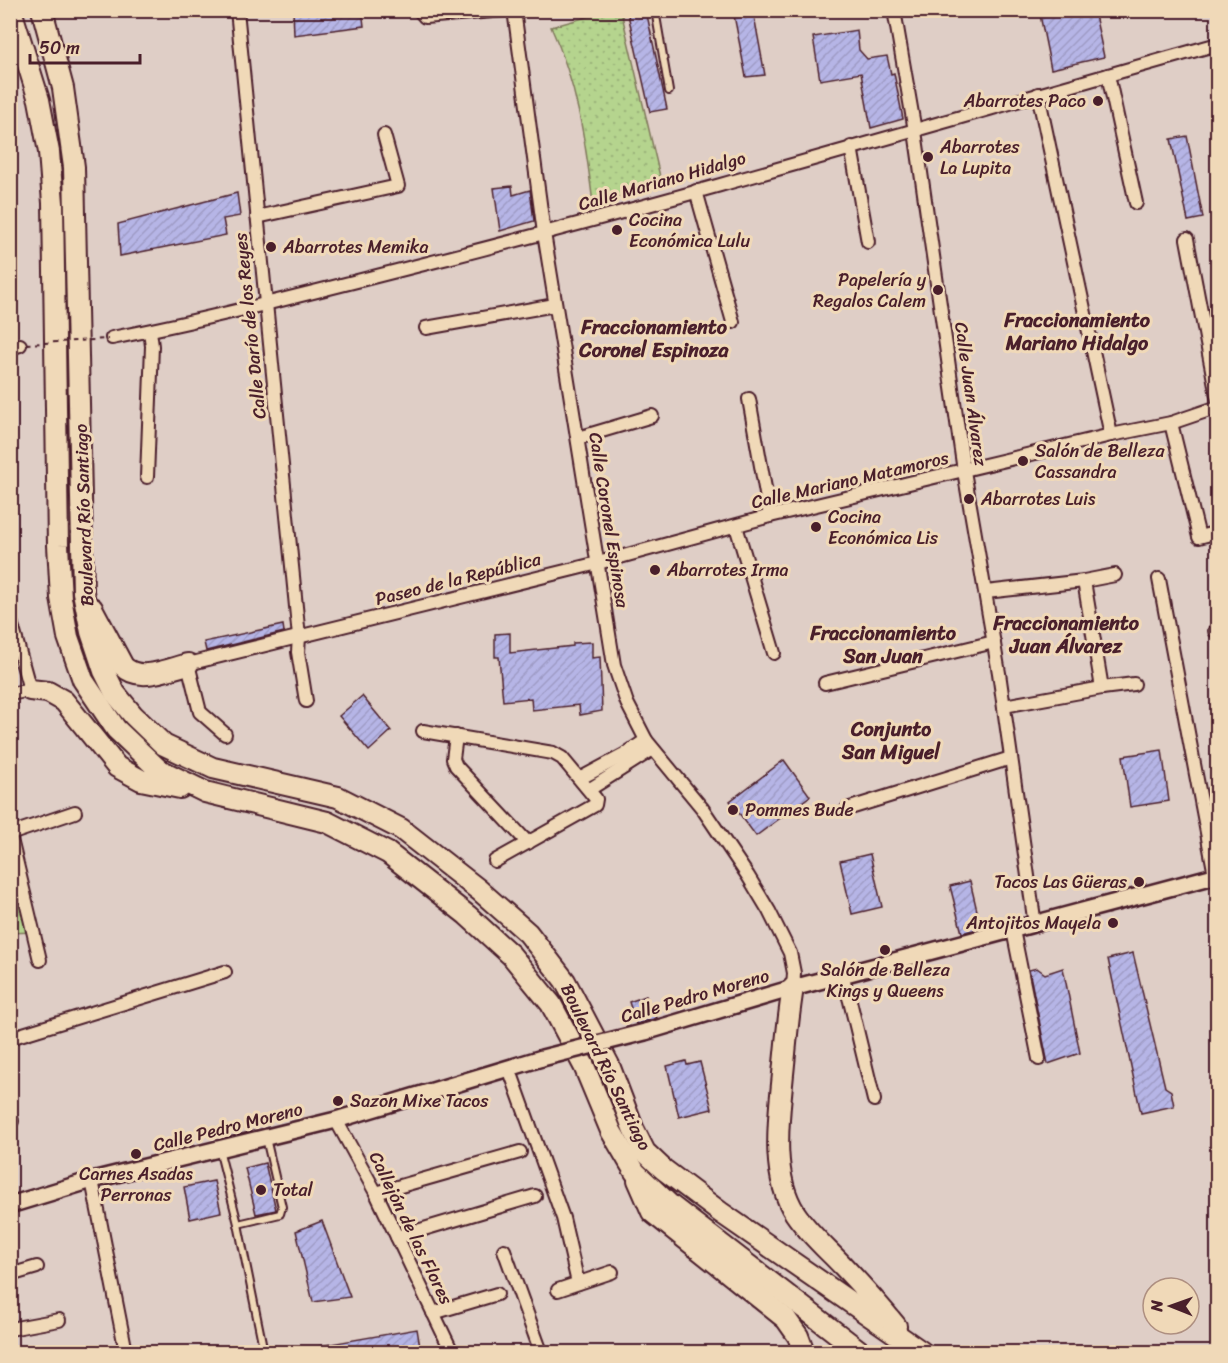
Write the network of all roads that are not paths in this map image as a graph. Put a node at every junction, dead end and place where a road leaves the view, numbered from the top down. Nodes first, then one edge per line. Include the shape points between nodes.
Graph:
1 (11, 10) edge
2 (42, 10) edge
3 (237, 10) edge
4 (419, 10) edge
5 (504, 10) edge
6 (514, 10) edge
7 (655, 10) edge
8 (894, 10) edge
9 (1218, 44) edge
10 (1108, 75) junction
11 (669, 91) dead end
12 (1038, 94) junction
13 (915, 131) junction
14 (384, 135) dead end
15 (851, 147) junction
16 (696, 191) junction
17 (1136, 203) dead end
18 (257, 217) junction
19 (544, 233) junction
20 (1187, 239) dead end
21 (868, 242) dead end
22 (266, 304) junction
23 (555, 305) junction
24 (733, 322) dead end
25 (426, 327) dead end
26 (150, 331) junction
27 (110, 338) road end
28 (749, 399) dead end
29 (1218, 401) edge
30 (1218, 407) edge
31 (652, 416) dead end
32 (1171, 423) junction
33 (1111, 435) junction
34 (578, 438) junction
35 (964, 471) junction
36 (147, 477) dead end
37 (770, 516) junction
38 (736, 526) junction
39 (1218, 532) edge
40 (598, 563) junction
41 (1115, 575) dead end
42 (1159, 579) dead end
43 (1084, 581) junction
44 (83, 592) junction
45 (986, 592) junction
46 (10, 618) edge
47 (299, 637) junction
48 (994, 642) junction
49 (774, 653) dead end
50 (188, 664) junction
51 (825, 683) dead end
52 (1134, 684) dead end
53 (1102, 688) junction
54 (20, 692) edge
55 (306, 701) dead end
56 (1004, 706) junction
57 (423, 731) dead end
58 (225, 734) dead end
59 (456, 736) junction
60 (650, 745) junction
61 (1011, 758) junction
62 (581, 778) junction
63 (590, 789) junction
64 (205, 792) junction
65 (847, 809) dead end
66 (75, 812) dead end
67 (10, 834) edge
68 (528, 843) junction
69 (495, 861) dead end
70 (1216, 875) edge
71 (1035, 925) junction
72 (1013, 930) junction
73 (40, 960) dead end
74 (225, 972) dead end
75 (842, 975) junction
76 (793, 988) junction
77 (10, 1038) edge
78 (1039, 1059) dead end
79 (509, 1068) junction
80 (874, 1100) dead end
81 (336, 1120) junction
82 (266, 1138) junction
83 (219, 1149) junction
84 (520, 1152) dead end
85 (635, 1172) junction
86 (92, 1180) junction
87 (376, 1193) junction
88 (535, 1196) dead end
89 (10, 1205) edge
90 (238, 1224) junction
91 (397, 1237) junction
92 (504, 1250) dead end
93 (37, 1267) dead end
94 (612, 1272) dead end
95 (10, 1275) edge
96 (578, 1282) junction
97 (558, 1290) dead end
98 (496, 1293) dead end
99 (433, 1313) junction
100 (59, 1320) dead end
101 (10, 1329) edge
102 (916, 1348) edge
103 (126, 1353) edge
104 (264, 1353) edge
105 (452, 1353) edge
106 (541, 1353) edge
107 (804, 1353) edge
108 (861, 1353) edge

1 - 64 main road, Boulevard Río Santiago via 39,100 49,152 58,545 68,637 83,680 116,729 158,769
2 - 44 main road, Boulevard Río Santiago via 63,88 74,167
3 - 18 street, Calle Darío de los Reyes
4 - 5 street via 425,17
6 - 19 street, Calle Coronel Espinosa
7 - 11 lane
8 - 13 street, Calle Juan Álvarez
9 - 10 street, Calle Mariano Hidalgo
10 - 12 street, Calle Mariano Hidalgo
10 - 17 street
12 - 13 street, Calle Mariano Hidalgo
12 - 33 street
13 - 15 street, Calle Mariano Hidalgo
13 - 35 street, Calle Juan Álvarez
14 - 18 street via 398,186
15 - 16 street, Calle Mariano Hidalgo
15 - 21 street
16 - 19 street, Calle Mariano Hidalgo
16 - 24 street
18 - 22 street, Calle Darío de los Reyes
19 - 22 street, Calle Mariano Hidalgo
19 - 23 street, Calle Coronel Espinosa
20 - 29 street
22 - 26 street, Calle Mariano Hidalgo
22 - 47 street, Calle Darío de los Reyes
23 - 25 street
23 - 34 street, Calle Coronel Espinosa
26 - 27 street, Calle Mariano Hidalgo
26 - 36 street
28 - 37 street
30 - 32 street, Calle Mariano Matamoros
31 - 34 street
32 - 33 street, Calle Mariano Matamoros
32 - 39 street via 1199,537
33 - 35 street, Calle Mariano Matamoros
34 - 40 street, Calle Coronel Espinosa
35 - 37 street, Calle Mariano Matamoros
35 - 45 street, Calle Juan Álvarez
37 - 38 street, Calle Mariano Matamoros
38 - 40 street, Paseo de la República
38 - 49 street
40 - 47 street, Paseo de la República
40 - 60 street, Calle Coronel Espinosa via 614,665 627,703
41 - 43 street
42 - 70 street
43 - 45 street
43 - 53 street
44 - 50 main road via 129,672 149,674
44 - 102 main road, Boulevard Río Santiago via 91,632 115,693 164,745 213,768 338,797 401,828 479,890 528,933 565,981 609,1065 645,1152 720,1212
45 - 48 street, Calle Juan Álvarez
46 - 54 street
47 - 50 street, Paseo de la República
47 - 55 street, Calle Darío de los Reyes
48 - 51 street
48 - 56 street, Calle Juan Álvarez
50 - 58 street via 200,712
52 - 53 street
53 - 56 street
54 - 64 main road via 48,692 64,701 117,767 141,780
56 - 61 street, Calle Juan Álvarez
57 - 59 street
59 - 62 street via 554,753
59 - 68 street via 456,766
60 - 62 street
60 - 63 street
60 - 76 street, Calle Coronel Espinosa via 702,808 748,876 790,953
61 - 65 street
61 - 71 street, Calle Juan Álvarez
62 - 63 street
63 - 68 street via 595,805
64 - 85 main road, Boulevard Río Santiago via 327,822 388,853 467,915 511,955 551,1004 584,1066 611,1131
66 - 67 street
67 - 73 street
68 - 69 street
70 - 71 street, Calle Pedro Moreno
71 - 72 street, Calle Pedro Moreno
72 - 75 street, Calle Pedro Moreno
72 - 78 street
74 - 77 street
75 - 76 street, Calle Pedro Moreno
75 - 80 street
76 - 79 street, Calle Pedro Moreno, bridge
76 - 102 main road via 778,1119 784,1184 794,1210 813,1236
79 - 81 street, Calle Pedro Moreno
79 - 96 street via 564,1218
81 - 82 street, Calle Pedro Moreno
81 - 87 street, Callejón de las Flores
82 - 83 street, Calle Pedro Moreno
82 - 90 lane via 282,1207 280,1214
83 - 86 street, Calle Pedro Moreno
83 - 90 lane
84 - 87 street
85 - 107 main road via 652,1212 786,1319
85 - 108 main road, Boulevard Río Santiago via 670,1205
86 - 89 street, Calle Pedro Moreno
86 - 103 street
87 - 91 street, Callejón de las Flores
88 - 91 street
90 - 104 lane
91 - 99 street, Callejón de las Flores
92 - 106 street
93 - 95 street
94 - 96 street
96 - 97 street
98 - 99 street
99 - 105 street, Callejón de las Flores
100 - 101 street

